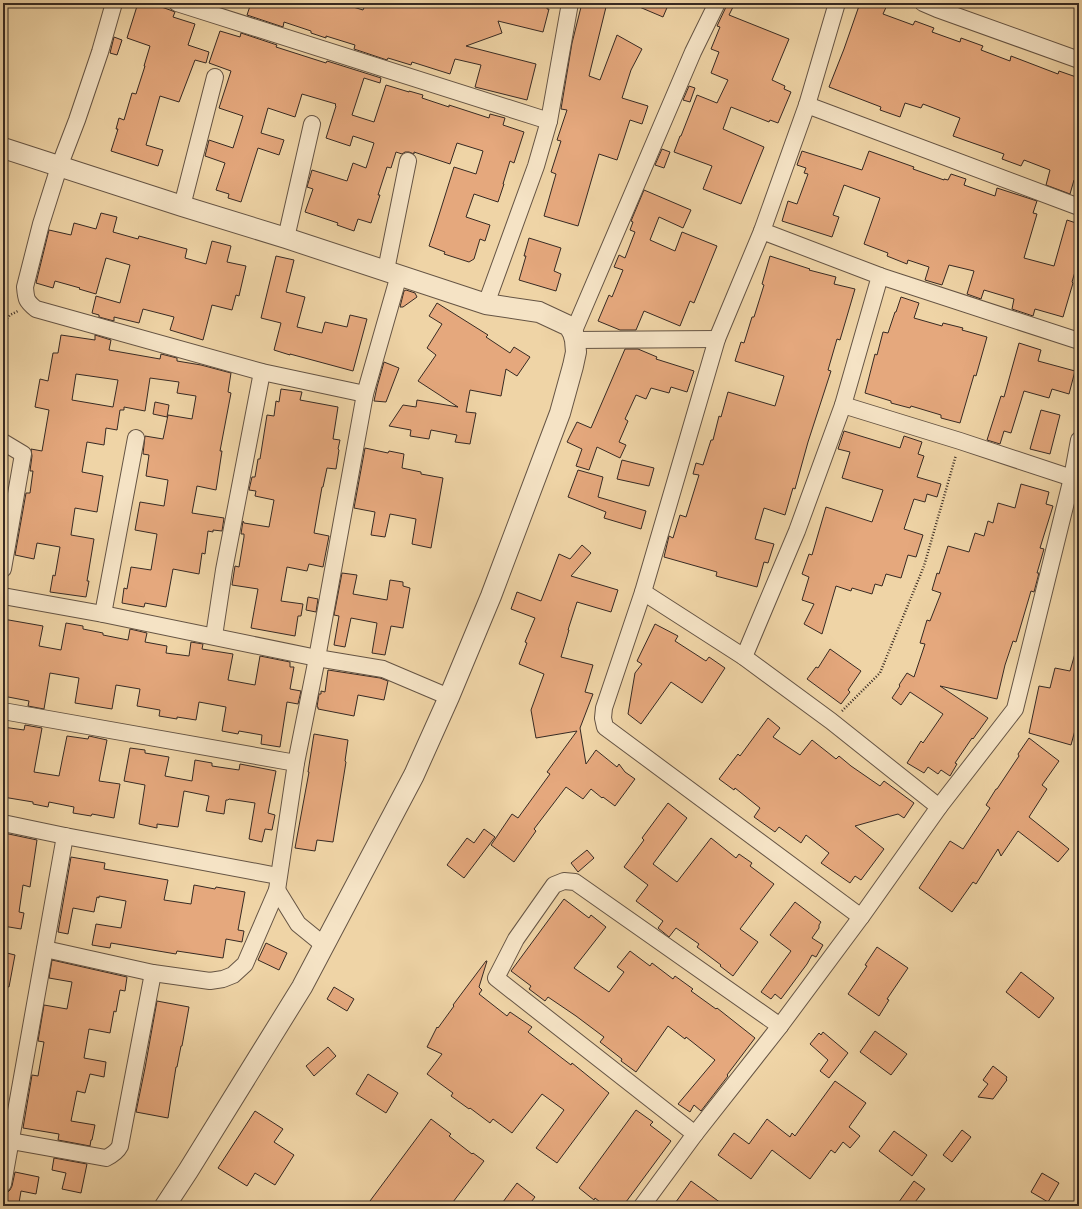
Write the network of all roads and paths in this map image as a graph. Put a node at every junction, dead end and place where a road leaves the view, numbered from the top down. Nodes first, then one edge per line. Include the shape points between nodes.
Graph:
1 (114, 3) edge
2 (177, 3) edge
3 (570, 3) edge
4 (717, 3) edge
5 (837, 3) edge
6 (923, 3) edge
7 (1079, 60) edge
8 (215, 77) dead end
9 (807, 105) junction
10 (549, 121) junction
11 (312, 124) dead end
12 (3, 148) edge
13 (408, 161) dead end
14 (59, 167) junction
15 (182, 206) junction
16 (1079, 206) edge
17 (762, 231) junction
18 (286, 238) junction
19 (393, 273) junction
20 (880, 276) junction
21 (486, 304) junction
22 (574, 336) junction
23 (717, 339) junction
24 (1079, 341) edge
25 (262, 372) junction
26 (365, 394) junction
27 (843, 405) junction
28 (136, 438) dead end
29 (1079, 440) edge
30 (960, 441) junction
31 (3, 442) edge
32 (1072, 478) junction
33 (3, 569) edge
34 (643, 592) junction
35 (3, 596) edge
36 (103, 614) junction
37 (214, 636) junction
38 (744, 657) junction
39 (317, 658) junction
40 (449, 697) junction
41 (3, 710) edge
42 (831, 721) junction
43 (296, 763) junction
44 (939, 807) junction
45 (3, 823) edge
46 (66, 836) junction
47 (278, 883) junction
48 (861, 917) junction
49 (325, 946) junction
50 (45, 949) junction
51 (153, 973) junction
52 (780, 1026) junction
53 (695, 1134) junction
54 (11, 1141) junction
55 (3, 1184) edge
56 (166, 1206) edge
57 (642, 1206) edge

1 - 14 street via 97,60
2 - 10 street
3 - 10 street
4 - 22 street via 693,52
5 - 9 street
6 - 7 street
8 - 15 street
9 - 16 street
9 - 17 street
10 - 21 street via 536,166
11 - 18 street
12 - 14 street
13 - 19 street
14 - 15 street
14 - 25 street via 25,287 27,301 36,309
15 - 18 street
17 - 20 street
17 - 23 street
18 - 19 street
19 - 21 street
19 - 26 street
20 - 24 street
20 - 27 street
21 - 22 street via 539,312 569,326
22 - 23 street
22 - 40 street via 576,352 560,413 491,596
23 - 34 street
25 - 26 street
25 - 37 street via 233,520
26 - 39 street
27 - 30 street
27 - 38 street via 797,531
28 - 36 street
29 - 32 street
30 - 32 street
30 - 42 path via 924,566 880,673
31 - 33 street via 23,454
32 - 44 street via 1015,708
34 - 38 street
34 - 48 street via 604,708 605,727
35 - 36 street
36 - 37 street
37 - 39 street
38 - 42 street
39 - 40 street via 383,669
39 - 43 street
40 - 49 street via 414,775
41 - 43 street
42 - 44 street
43 - 47 street
44 - 48 street
45 - 46 street
46 - 47 street
46 - 50 street
47 - 49 street via 298,924
47 - 51 street via 245,964 233,975 210,981
48 - 52 street
49 - 56 street
50 - 51 street
50 - 54 street
51 - 54 street via 120,1146 115,1153 106,1158
52 - 53 street
52 - 53 street via 575,882 564,881 554,885 516,939 496,978
53 - 57 street
54 - 55 street

